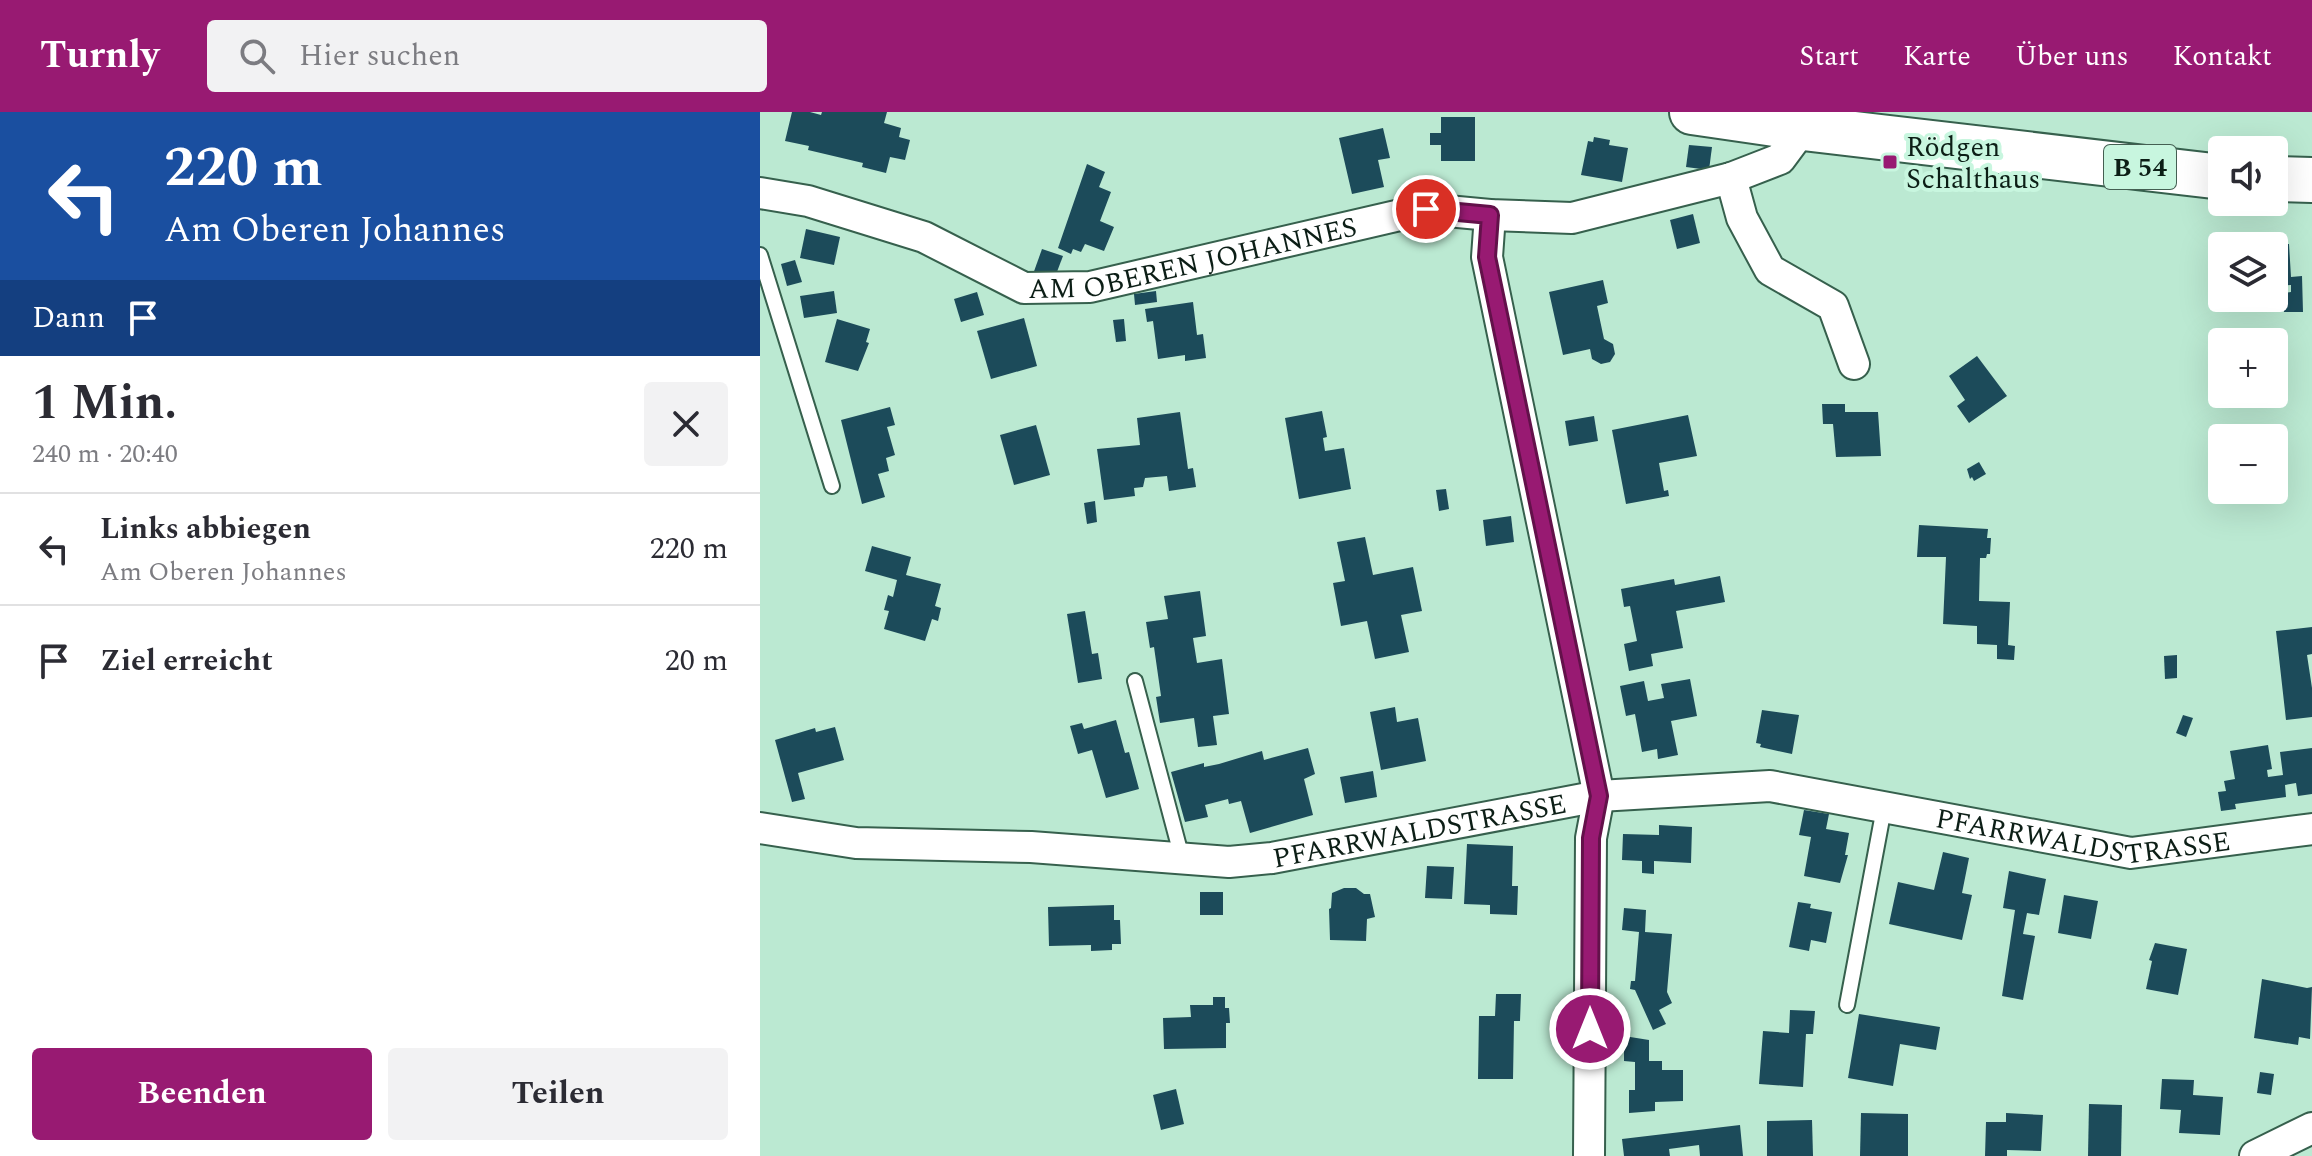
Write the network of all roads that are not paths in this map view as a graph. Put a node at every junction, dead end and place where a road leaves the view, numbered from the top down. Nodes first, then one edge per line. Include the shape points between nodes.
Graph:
1 (1692, 112) edge
2 (1803, 128) junction
3 (2208, 175) edge
4 (1731, 178) junction
5 (2288, 179) edge
6 (2312, 180) edge
7 (760, 193) edge
8 (1490, 215) junction
9 (760, 255) edge
10 (1854, 364) dead end
11 (832, 486) dead end
12 (1135, 681) dead end
13 (1599, 796) junction
14 (1884, 808) junction
15 (760, 828) edge
16 (2312, 829) edge
17 (1182, 858) junction
18 (1847, 1005) dead end
19 (2312, 1128) edge
20 (1589, 1156) edge
21 (2255, 1156) edge

1 - 2 main road, B 54
2 - 3 main road, B 54
2 - 4 street, AM OBEREN JOHANNES via 1780,159
4 - 8 street, AM OBEREN JOHANNES via 1572,218
4 - 10 street via 1742,218 1770,270 1833,306
5 - 6 main road
7 - 8 street, AM OBEREN JOHANNES via 808,201 924,237 1024,288 1090,287 1426,209
8 - 13 street via 1487,257
9 - 11 lane
12 - 17 lane
13 - 14 street, PFARRWALDSTRASSE via 1770,786
13 - 17 street, PFARRWALDSTRASSE via 1272,858
13 - 20 street via 1591,838
14 - 16 street, PFARRWALDSTRASSE via 2131,853
14 - 18 lane
15 - 17 street, PFARRWALDSTRASSE via 856,843 1031,847
19 - 21 street

